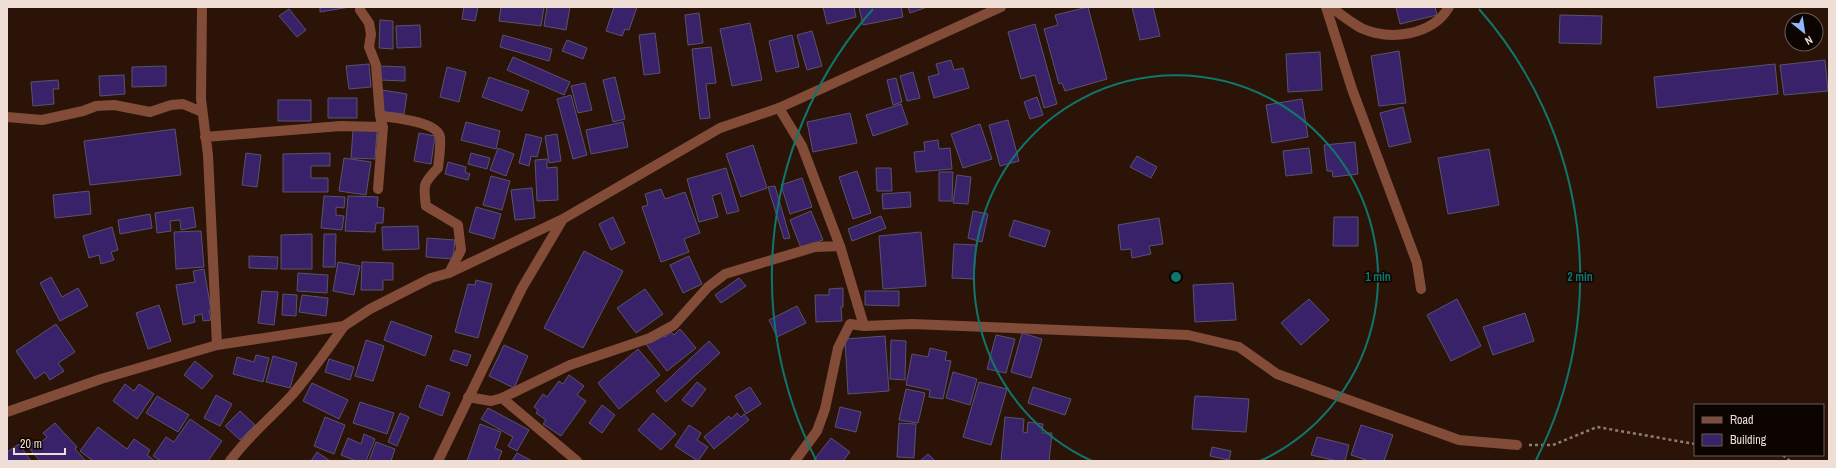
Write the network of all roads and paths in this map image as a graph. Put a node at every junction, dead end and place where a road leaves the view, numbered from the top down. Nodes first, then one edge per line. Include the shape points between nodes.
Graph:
1 (202, 7) edge
2 (360, 7) edge
3 (1001, 7) edge
4 (1326, 7) edge
5 (1331, 7) edge
6 (1448, 7) edge
7 (779, 108) junction
8 (202, 112) junction
9 (380, 116) junction
10 (7, 117) edge
11 (383, 127) junction
12 (206, 137) junction
13 (378, 190) dead end
14 (563, 219) junction
15 (840, 246) junction
16 (450, 273) junction
17 (1421, 289) dead end
18 (344, 326) junction
19 (864, 326) junction
20 (218, 346) junction
21 (468, 397) junction
22 (502, 398) junction
23 (7, 412) edge
24 (1694, 444) edge
25 (1516, 445) joint
26 (230, 461) edge
27 (438, 461) edge
28 (577, 461) edge
29 (795, 461) edge

1 - 8 street
2 - 9 street via 371,34 370,47 376,66
3 - 7 street
4 - 17 street via 1352,89 1417,263
5 - 6 street via 1361,28 1390,36 1412,33 1431,25
7 - 14 street via 720,128
7 - 15 street via 802,146
8 - 10 street via 183,104 172,104 150,112 114,105 96,106 42,120
8 - 12 street
9 - 11 street
9 - 16 street via 418,122 434,128 440,135 438,168 426,180 424,191 426,206 458,225 461,250
11 - 12 street via 341,126
11 - 13 street
12 - 20 street
14 - 16 street
14 - 21 street via 522,288
15 - 19 street
15 - 22 street via 815,247 725,274 708,287 674,325 650,338 570,365
16 - 18 street via 431,278 370,308
18 - 20 street
18 - 26 street via 291,396 244,443
19 - 25 street via 912,324 1188,336 1239,347 1277,374 1459,440
19 - 29 street via 850,324 838,348 825,409 817,431
20 - 23 street via 101,379
21 - 22 street via 491,401
21 - 27 street
22 - 28 street
24 - 25 path via 1597,427 1553,445

